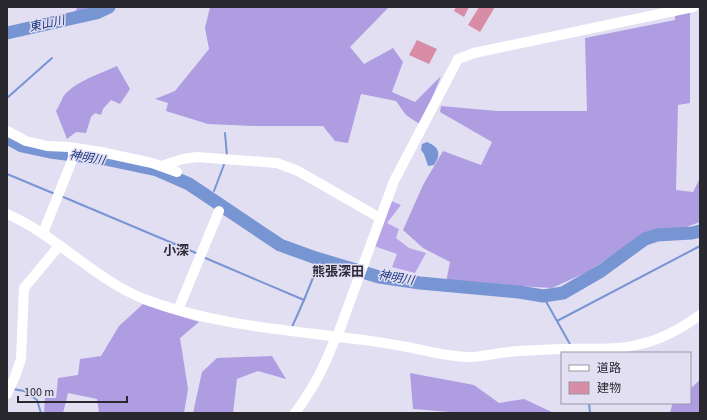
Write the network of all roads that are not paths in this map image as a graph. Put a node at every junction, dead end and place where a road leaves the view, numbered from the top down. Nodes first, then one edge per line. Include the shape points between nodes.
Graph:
1 (693, 7) edge
2 (7, 131) edge
3 (73, 152) junction
4 (161, 166) junction
5 (177, 172) dead end
6 (219, 210) dead end
7 (7, 214) edge
8 (380, 218) junction
9 (43, 233) junction
10 (59, 246) junction
11 (178, 310) junction
12 (700, 315) edge
13 (337, 337) junction
14 (7, 394) edge
15 (295, 413) edge

1 - 8 street via 474,53 458,59 394,181
2 - 3 street via 26,141
3 - 4 street via 102,152
3 - 9 street
4 - 5 street
4 - 8 street via 197,157 277,163 298,171
6 - 11 street
7 - 9 street
8 - 13 street
9 - 10 street
10 - 11 street via 130,292
10 - 14 street via 24,288 21,360
11 - 13 street via 214,320
12 - 13 street via 665,336 640,345 511,352 470,357
13 - 15 street via 308,396

